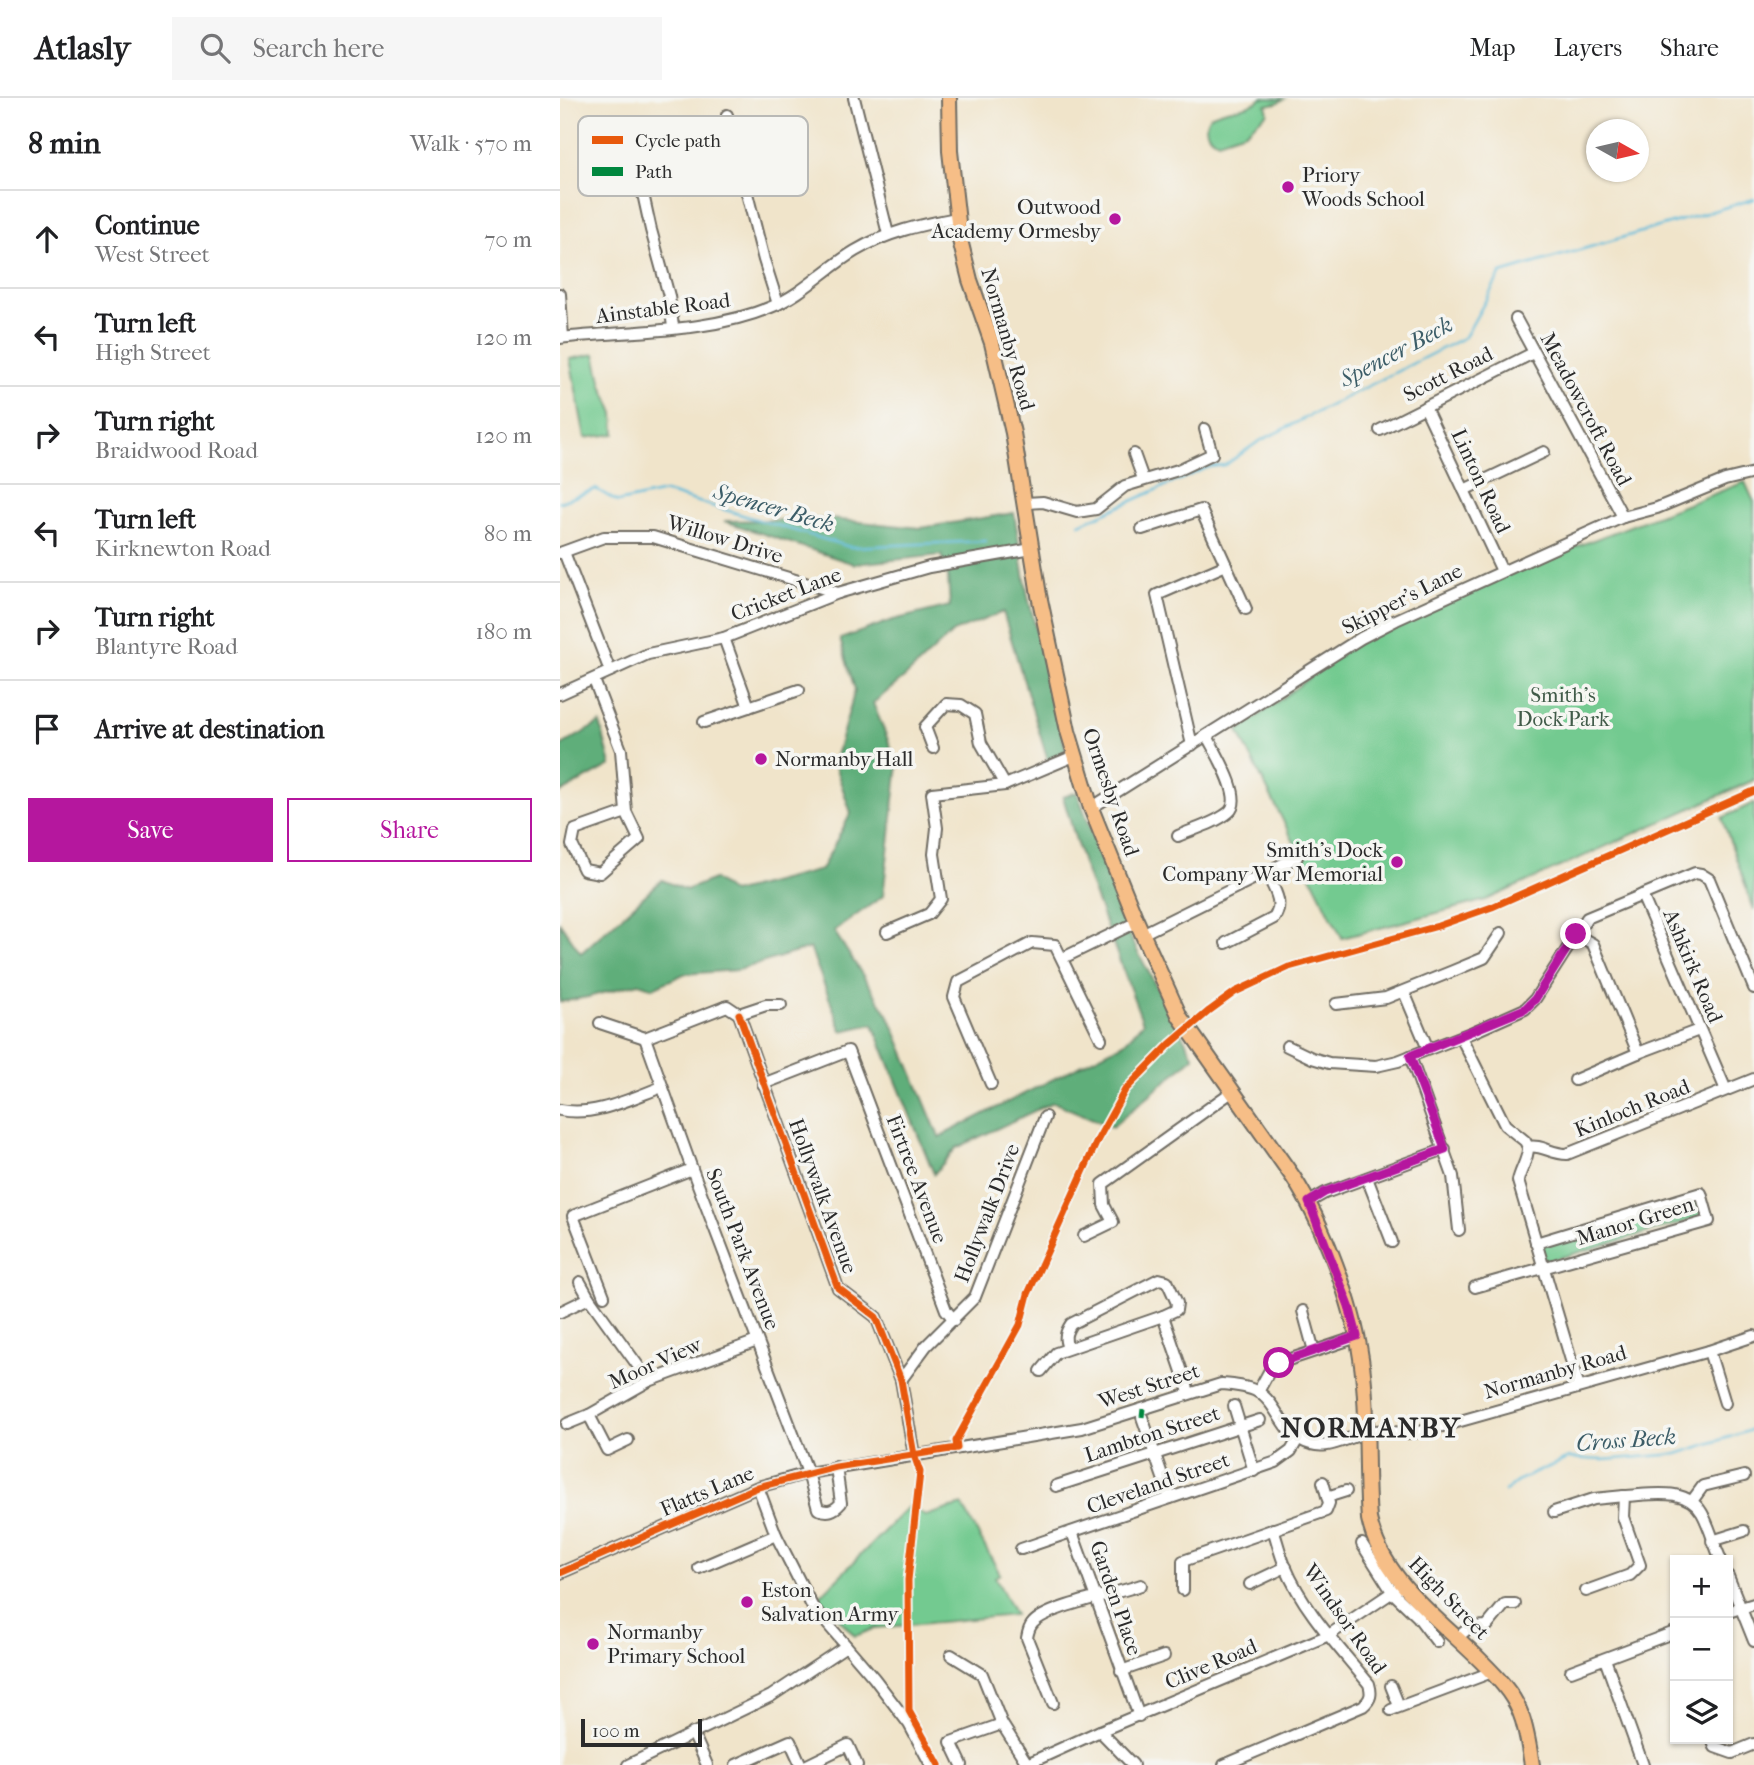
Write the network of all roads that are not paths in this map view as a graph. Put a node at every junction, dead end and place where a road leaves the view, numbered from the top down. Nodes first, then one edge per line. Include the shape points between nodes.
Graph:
1 (853, 98) edge
2 (949, 98) edge
3 (644, 196) edge
4 (748, 196) edge
5 (956, 218) junction
6 (888, 233) junction
7 (560, 295) edge
8 (778, 304) junction
9 (1516, 320) dead end
10 (673, 327) junction
11 (562, 338) edge
12 (1533, 353) junction
13 (1425, 407) junction
14 (1205, 429) dead end
15 (1380, 430) dead end
16 (1544, 452) dead end
17 (1134, 454) dead end
18 (1754, 474) edge
19 (1143, 479) junction
20 (1464, 490) junction
21 (1026, 503) junction
22 (1623, 517) junction
23 (1142, 529) dead end
24 (1032, 550) junction
25 (562, 552) edge
26 (1226, 565) junction
27 (1502, 570) junction
28 (838, 593) junction
29 (1246, 609) dead end
30 (724, 638) junction
31 (610, 671) junction
32 (594, 680) junction
33 (799, 690) dead end
34 (560, 694) edge
35 (749, 707) junction
36 (704, 722) dead end
37 (1207, 736) junction
38 (1192, 745) junction
39 (933, 748) dead end
40 (1074, 755) junction
41 (1005, 785) junction
42 (1091, 808) junction
43 (626, 812) junction
44 (1178, 836) dead end
45 (1297, 857) dead end
46 (1266, 873) junction
47 (1642, 895) junction
48 (1140, 928) junction
49 (887, 932) dead end
50 (1501, 933) dead end
51 (1576, 934) junction
52 (1226, 943) dead end
53 (1063, 958) junction
54 (1754, 988) edge
55 (1404, 992) junction
56 (1336, 1004) dead end
57 (781, 1005) dead end
58 (739, 1014) junction
59 (600, 1023) dead end
60 (1699, 1030) junction
61 (1191, 1035) joint
62 (1461, 1037) junction
63 (645, 1038) junction
64 (1101, 1039) dead end
65 (1287, 1046) dead end
66 (1428, 1049) junction
67 (1638, 1053) junction
68 (1410, 1056) junction
69 (1754, 1079) edge
70 (1575, 1080) dead end
71 (763, 1084) junction
72 (992, 1084) dead end
73 (662, 1087) junction
74 (1726, 1090) junction
75 (1233, 1091) junction
76 (560, 1110) edge
77 (1045, 1117) dead end
78 (1528, 1147) junction
79 (1445, 1149) junction
80 (692, 1169) junction
81 (1367, 1178) junction
82 (1309, 1202) junction
83 (1459, 1230) dead end
84 (1084, 1236) dead end
85 (1392, 1242) dead end
86 (1536, 1243) junction
87 (1544, 1268) junction
88 (580, 1282) dead end
89 (1475, 1287) dead end
90 (604, 1296) dead end
91 (589, 1298) junction
92 (1303, 1311) dead end
93 (560, 1312) edge
94 (1164, 1316) junction
95 (954, 1320) junction
96 (1357, 1336) junction
97 (1754, 1336) edge
98 (758, 1341) junction
99 (1068, 1348) junction
100 (1314, 1351) junction
101 (1709, 1351) junction
102 (1041, 1371) dead end
103 (901, 1380) junction
104 (649, 1381) junction
105 (1579, 1387) junction
106 (1189, 1392) junction
107 (1258, 1392) junction
108 (1725, 1403) dead end
109 (1234, 1406) dead end
110 (589, 1415) junction
111 (1142, 1417) dead end
112 (1260, 1420) dead end
113 (567, 1424) dead end
114 (1240, 1426) junction
115 (1059, 1432) joint
116 (1365, 1434) junction
117 (1298, 1439) junction
118 (628, 1440) dead end
119 (1154, 1452) junction
120 (914, 1455) junction
121 (836, 1467) junction
122 (1254, 1471) junction
123 (808, 1473) junction
124 (1744, 1476) dead end
125 (1323, 1482) dead end
126 (1056, 1486) dead end
127 (758, 1487) junction
128 (1346, 1491) dead end
129 (1624, 1496) junction
130 (1170, 1498) junction
131 (1328, 1500) junction
132 (1692, 1501) junction
133 (1554, 1512) dead end
134 (1273, 1529) junction
135 (1744, 1531) dead end
136 (1072, 1532) junction
137 (776, 1535) junction
138 (1712, 1541) junction
139 (1362, 1544) dead end
140 (1021, 1549) dead end
141 (1719, 1555) edge
142 (1286, 1567) junction
143 (699, 1568) dead end
144 (560, 1573) edge
145 (1250, 1584) dead end
146 (1141, 1585) dead end
147 (1733, 1587) edge
148 (1398, 1589) junction
149 (1183, 1590) dead end
150 (1586, 1591) dead end
151 (1096, 1598) junction
152 (1515, 1604) dead end
153 (1754, 1604) edge
154 (1742, 1606) junction
155 (1733, 1610) edge
156 (1329, 1635) junction
157 (1670, 1636) edge
158 (1457, 1638) junction
159 (1754, 1641) edge
160 (1437, 1642) dead end
161 (846, 1646) junction
162 (951, 1655) dead end
163 (1164, 1656) dead end
164 (1605, 1659) junction
165 (1121, 1671) junction
166 (1571, 1671) dead end
167 (1492, 1672) junction
168 (1391, 1686) dead end
169 (1053, 1703) dead end
170 (1139, 1716) junction
171 (1002, 1724) junction
172 (1100, 1731) junction
173 (693, 1733) junction
174 (1714, 1744) edge
175 (1754, 1744) edge
176 (628, 1765) edge
177 (707, 1765) edge
178 (736, 1765) edge
179 (801, 1765) edge
180 (807, 1765) edge
181 (857, 1765) edge
182 (931, 1765) edge
183 (962, 1765) edge
184 (1027, 1765) edge
185 (1133, 1765) edge
186 (1224, 1765) edge
187 (1532, 1765) edge
188 (1643, 1765) edge

1 - 6 street
2 - 5 main road, Normanby Road
3 - 10 street
4 - 8 street
5 - 6 street, Ainstable Road
5 - 21 main road, Normanby Road via 964,260 992,342
6 - 8 street, Ainstable Road
7 - 11 street
8 - 10 street, Ainstable Road via 728,322
9 - 12 street, Meadowcroft Road
10 - 11 street, Ainstable Road
12 - 13 street, Scott Road
12 - 22 street, Meadowcroft Road
13 - 15 street, Scott Road
13 - 20 street, Linton Road
14 - 19 street via 1212,454
16 - 20 street
17 - 19 street
18 - 22 street, Skipper's Lane
19 - 21 street via 1125,486 1096,509 1077,512 1043,502
20 - 27 street, Linton Road
21 - 24 main road, Normanby Road
22 - 27 street, Skipper's Lane
23 - 26 street via 1201,510
24 - 28 street, Cricket Lane via 929,567
24 - 40 main road, Ormesby Road
25 - 28 street, Willow Drive via 604,537 653,537
25 - 31 street
26 - 29 street
26 - 38 street via 1157,595
27 - 37 street, Skipper's Lane via 1361,638
28 - 30 street, Cricket Lane
30 - 31 street, Cricket Lane via 648,654
30 - 35 street
31 - 32 street, Cricket Lane
32 - 34 street, Cricket Lane
32 - 43 street via 621,750
33 - 35 street
35 - 36 street
37 - 38 street, Skipper's Lane
37 - 44 street via 1234,791 1235,803 1227,814
38 - 42 street, Skipper's Lane
39 - 41 street via 925,727 946,704 961,705 975,713 981,743
40 - 41 street
40 - 42 main road, Ormesby Road
41 - 49 street via 932,793 941,899 929,914
42 - 48 main road, Ormesby Road
43 - 43 street via 639,839 600,873 584,870 572,845 575,830
45 - 46 street
46 - 48 street
46 - 52 street via 1280,901 1278,913
47 - 51 street via 1587,918
47 - 54 street via 1695,873 1709,879
47 - 60 street, Ashkirk Road
48 - 53 street
48 - 61 main road, Ormesby Road
50 - 55 street via 1483,958
51 - 62 street via 1525,1009
51 - 67 street via 1592,944
53 - 64 street
53 - 72 street via 1055,945 1032,943 958,982 954,997
55 - 56 street
55 - 66 street
57 - 58 street
58 - 63 street via 727,1006
58 - 71 street, Hollywalk Avenue
59 - 63 street
60 - 67 street
60 - 74 street, Ashkirk Road
61 - 75 main road, High Street
62 - 66 street
62 - 78 street via 1505,1125
63 - 73 street, South Park Avenue
65 - 68 street via 1312,1058 1356,1066 1376,1066
66 - 68 street
67 - 70 street
68 - 79 street
69 - 74 street, Kinloch Road
71 - 95 street, Firtree Avenue via 848,1051 946,1310
71 - 103 street, Hollywalk Avenue via 838,1288 876,1317
73 - 76 street via 596,1111
73 - 80 street, South Park Avenue
74 - 78 street, Kinloch Road via 1567,1154
75 - 82 main road, High Street
75 - 84 street via 1104,1184 1104,1205 1112,1222
77 - 95 street, Hollywalk Drive via 975,1297
78 - 86 street via 1518,1181
79 - 81 street
79 - 83 street
80 - 90 street via 573,1216
80 - 98 street, South Park Avenue
81 - 82 street
81 - 85 street
82 - 96 main road, High Street
86 - 87 street
86 - 87 street, Manor Green via 1701,1193 1709,1221
87 - 89 street
87 - 105 street
88 - 91 street
91 - 93 street
91 - 104 street
92 - 100 street
94 - 99 street
94 - 99 street via 1176,1310 1177,1303 1167,1281 1159,1279 1071,1325 1066,1330
94 - 106 street
95 - 103 street, Hollywalk Drive via 926,1346
96 - 100 street
96 - 116 main road, High Street
97 - 101 street, Normanby Road
98 - 104 street, Moor View
98 - 123 street, South Park Avenue
99 - 102 street via 1056,1353
100 - 107 street via 1276,1364
101 - 105 street, Normanby Road
101 - 108 street
103 - 120 street, Hollywalk Avenue
104 - 110 street, Moor View
105 - 116 street, Normanby Road via 1430,1429
106 - 107 street, West Street via 1221,1384
106 - 115 street, West Street
107 - 117 street
109 - 114 street
110 - 113 street, Moor View
110 - 118 street via 607,1450
111 - 119 street
112 - 114 street, Lambton Street
114 - 119 street, Lambton Street
114 - 122 street
115 - 120 street, Flatts Lane
116 - 117 street via 1320,1446
116 - 148 main road, High Street via 1368,1519
117 - 122 street, Cleveland Street via 1285,1457
119 - 126 street, Lambton Street
119 - 130 street
120 - 121 street, Flatts Lane
121 - 123 street, Flatts Lane
121 - 123 street, South Park Avenue via 841,1503 827,1512 818,1509
122 - 130 street, Cleveland Street
123 - 127 street, Flatts Lane
124 - 132 street via 1703,1486
125 - 131 street
127 - 137 street
127 - 144 street, Flatts Lane
128 - 131 street
129 - 132 street via 1679,1494
129 - 133 street via 1594,1499
129 - 150 street via 1623,1517 1640,1565 1630,1574
130 - 136 street, Cleveland Street
131 - 134 street via 1326,1511
132 - 138 street via 1702,1513
134 - 142 street, Windsor Road
134 - 149 street via 1183,1561
135 - 138 street
136 - 140 street, Cleveland Street
136 - 151 street, Garden Place
137 - 143 street
137 - 161 street via 812,1606
138 - 141 street
139 - 148 street
142 - 145 street
142 - 156 street, Windsor Road
146 - 151 street
147 - 154 street
148 - 156 street, Clive Road
148 - 158 main road, High Street
148 - 160 street
151 - 165 street, Garden Place
151 - 169 street via 1034,1621 1029,1629 1027,1638
152 - 158 street via 1506,1604 1487,1626 1470,1626
153 - 154 street
154 - 155 street
154 - 159 street
156 - 170 street, Clive Road
156 - 186 street, Windsor Road via 1369,1684 1370,1700
157 - 164 street
158 - 167 main road, High Street
161 - 173 street via 771,1696
161 - 182 street via 909,1724
162 - 171 street via 982,1674
163 - 165 street
164 - 166 street
164 - 188 street
165 - 170 street, Garden Place
167 - 168 street via 1395,1708
167 - 187 main road, High Street via 1520,1712
170 - 172 street, Clive Road
171 - 183 street via 951,1742
171 - 184 street
172 - 184 street, Clive Road
172 - 185 street
173 - 176 street
173 - 177 street
174 - 175 street via 1731,1753
178 - 179 street via 790,1741
180 - 181 street via 848,1745

